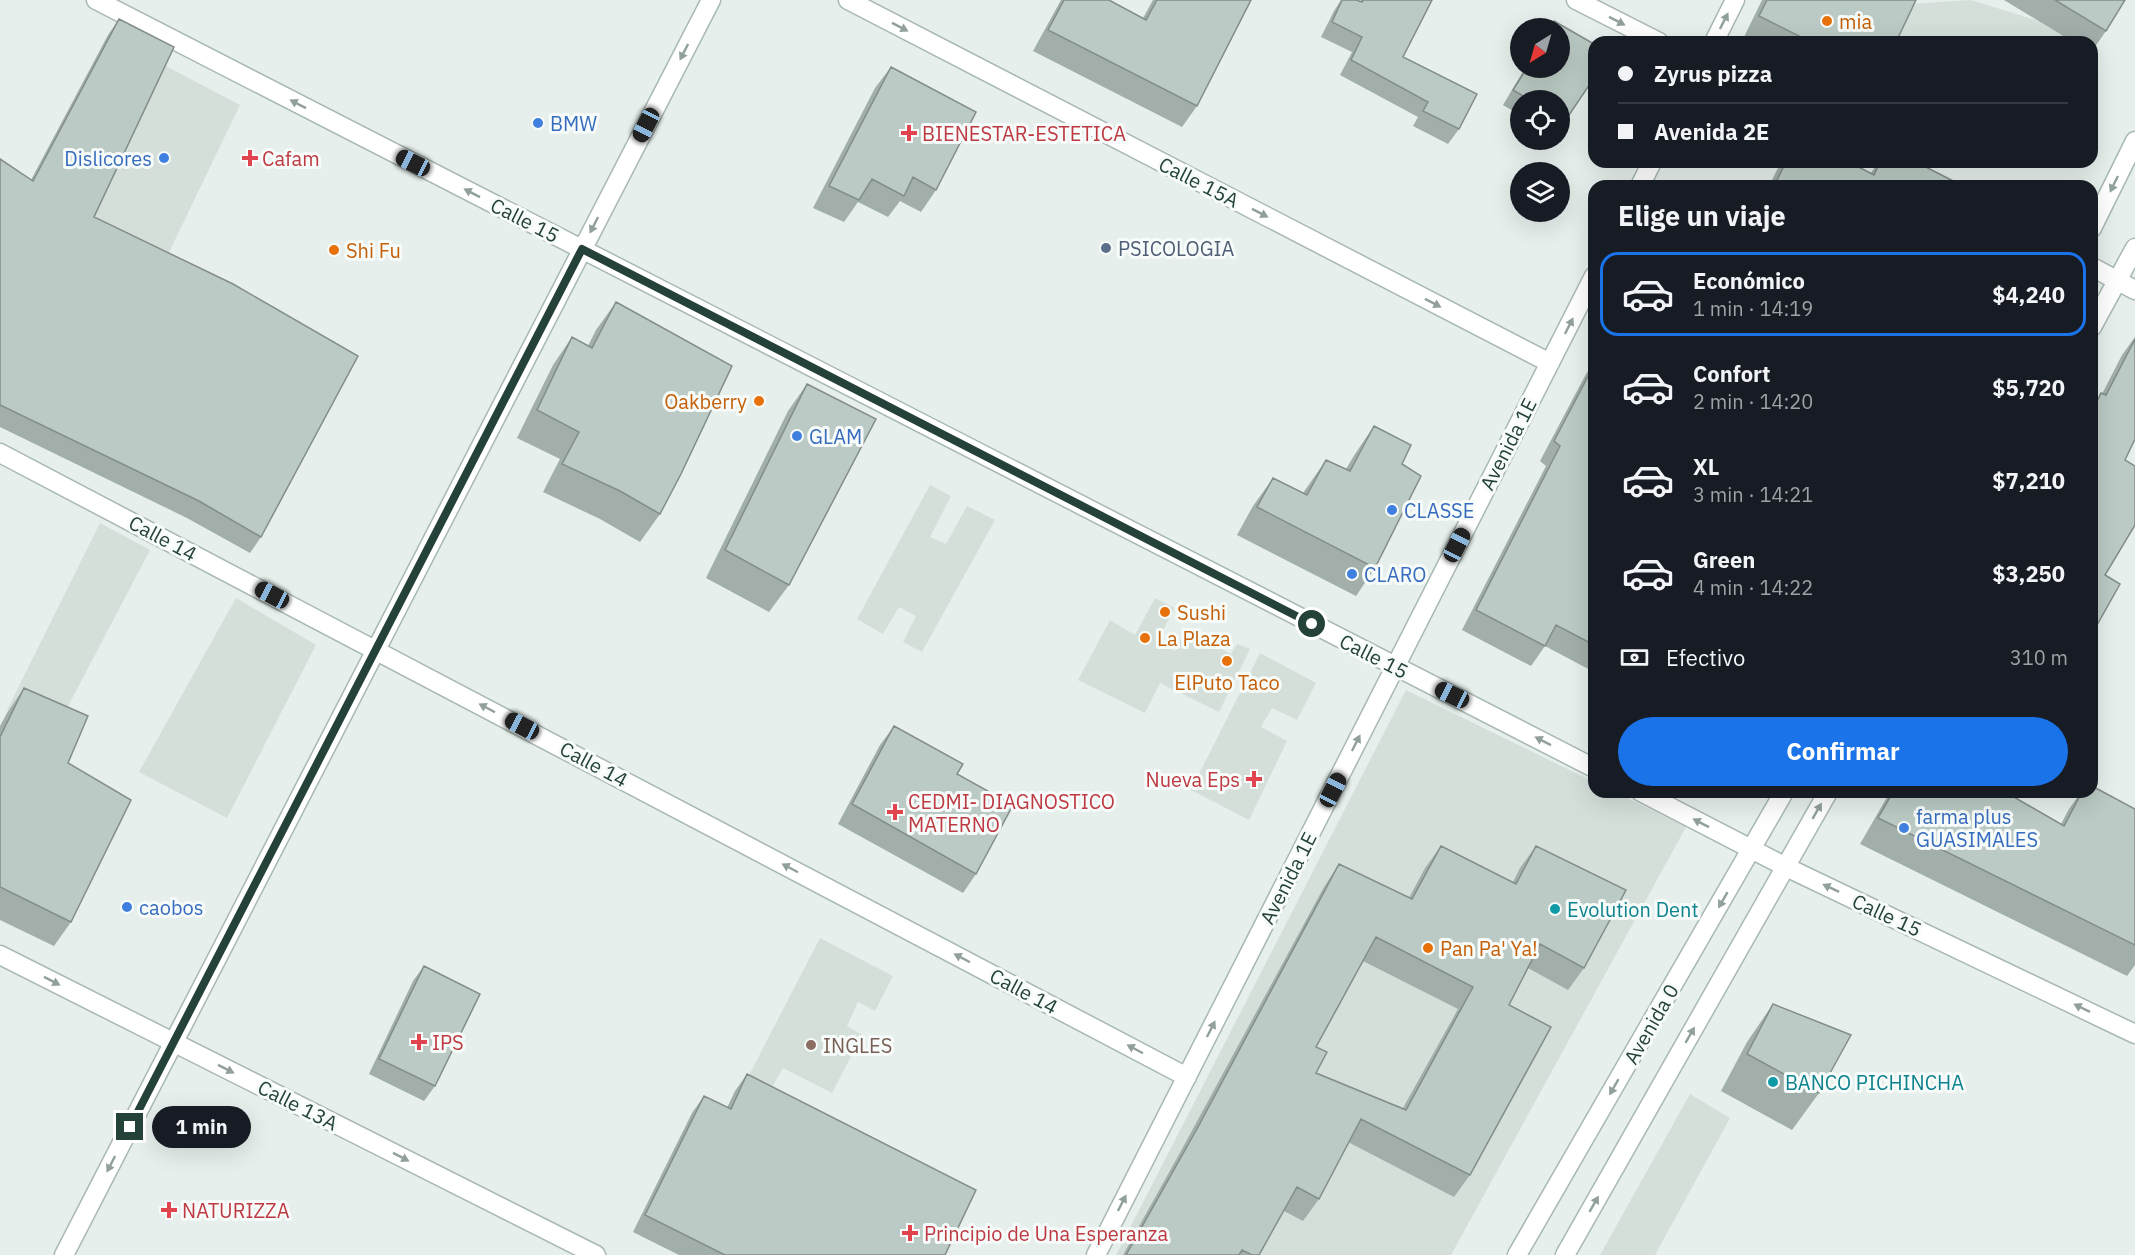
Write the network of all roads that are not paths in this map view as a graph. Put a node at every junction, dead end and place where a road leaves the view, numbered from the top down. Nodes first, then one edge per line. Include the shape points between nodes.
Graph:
1 (96, 0) edge
2 (711, 0) edge
3 (848, 0) edge
4 (1576, 0) edge
5 (1735, 0) edge
6 (1647, 36) edge
7 (1717, 36) edge
8 (2135, 141) edge
9 (2098, 216) edge
10 (2135, 248) edge
11 (582, 249) junction
12 (2098, 270) edge
13 (2118, 281) junction
14 (1588, 288) edge
15 (2135, 290) edge
16 (2098, 316) edge
17 (1550, 363) junction
18 (0, 453) edge
19 (376, 649) junction
20 (1395, 667) junction
21 (1588, 765) edge
22 (1653, 798) edge
23 (1781, 798) edge
24 (1825, 798) edge
25 (1753, 850) junction
26 (1786, 867) junction
27 (0, 955) edge
28 (2135, 1034) edge
29 (174, 1042) junction
30 (1186, 1077) junction
31 (64, 1255) edge
32 (596, 1255) edge
33 (1096, 1255) edge
34 (1516, 1255) edge
35 (1565, 1255) edge

11 -> 1 street, Calle 15
2 -> 11 street
3 -> 17 street, Calle 15A
4 -> 6 street
7 -> 5 street
8 -> 9 street
10 - 13 street
11 - 19 street
11 - 20 street, Calle 15
12 - 13 street
13 - 15 street
13 - 16 street
17 -> 14 street, Avenida 1E
17 - 20 street, Avenida 1E
18 - 19 street, Calle 14
19 - 29 street
30 -> 19 street, Calle 14
21 -> 20 street, Calle 15
30 -> 20 street, Avenida 1E
25 -> 22 street, Calle 15
23 - 25 street, Avenida 0
26 -> 24 street, Avenida 0
25 - 26 street, Calle 15
25 -> 34 street, Avenida 0
28 -> 26 street, Calle 15
35 -> 26 street, Avenida 0
27 -> 29 street, Calle 13A
29 -> 31 street
29 -> 32 street, Calle 13A
33 -> 30 street, Avenida 1E

